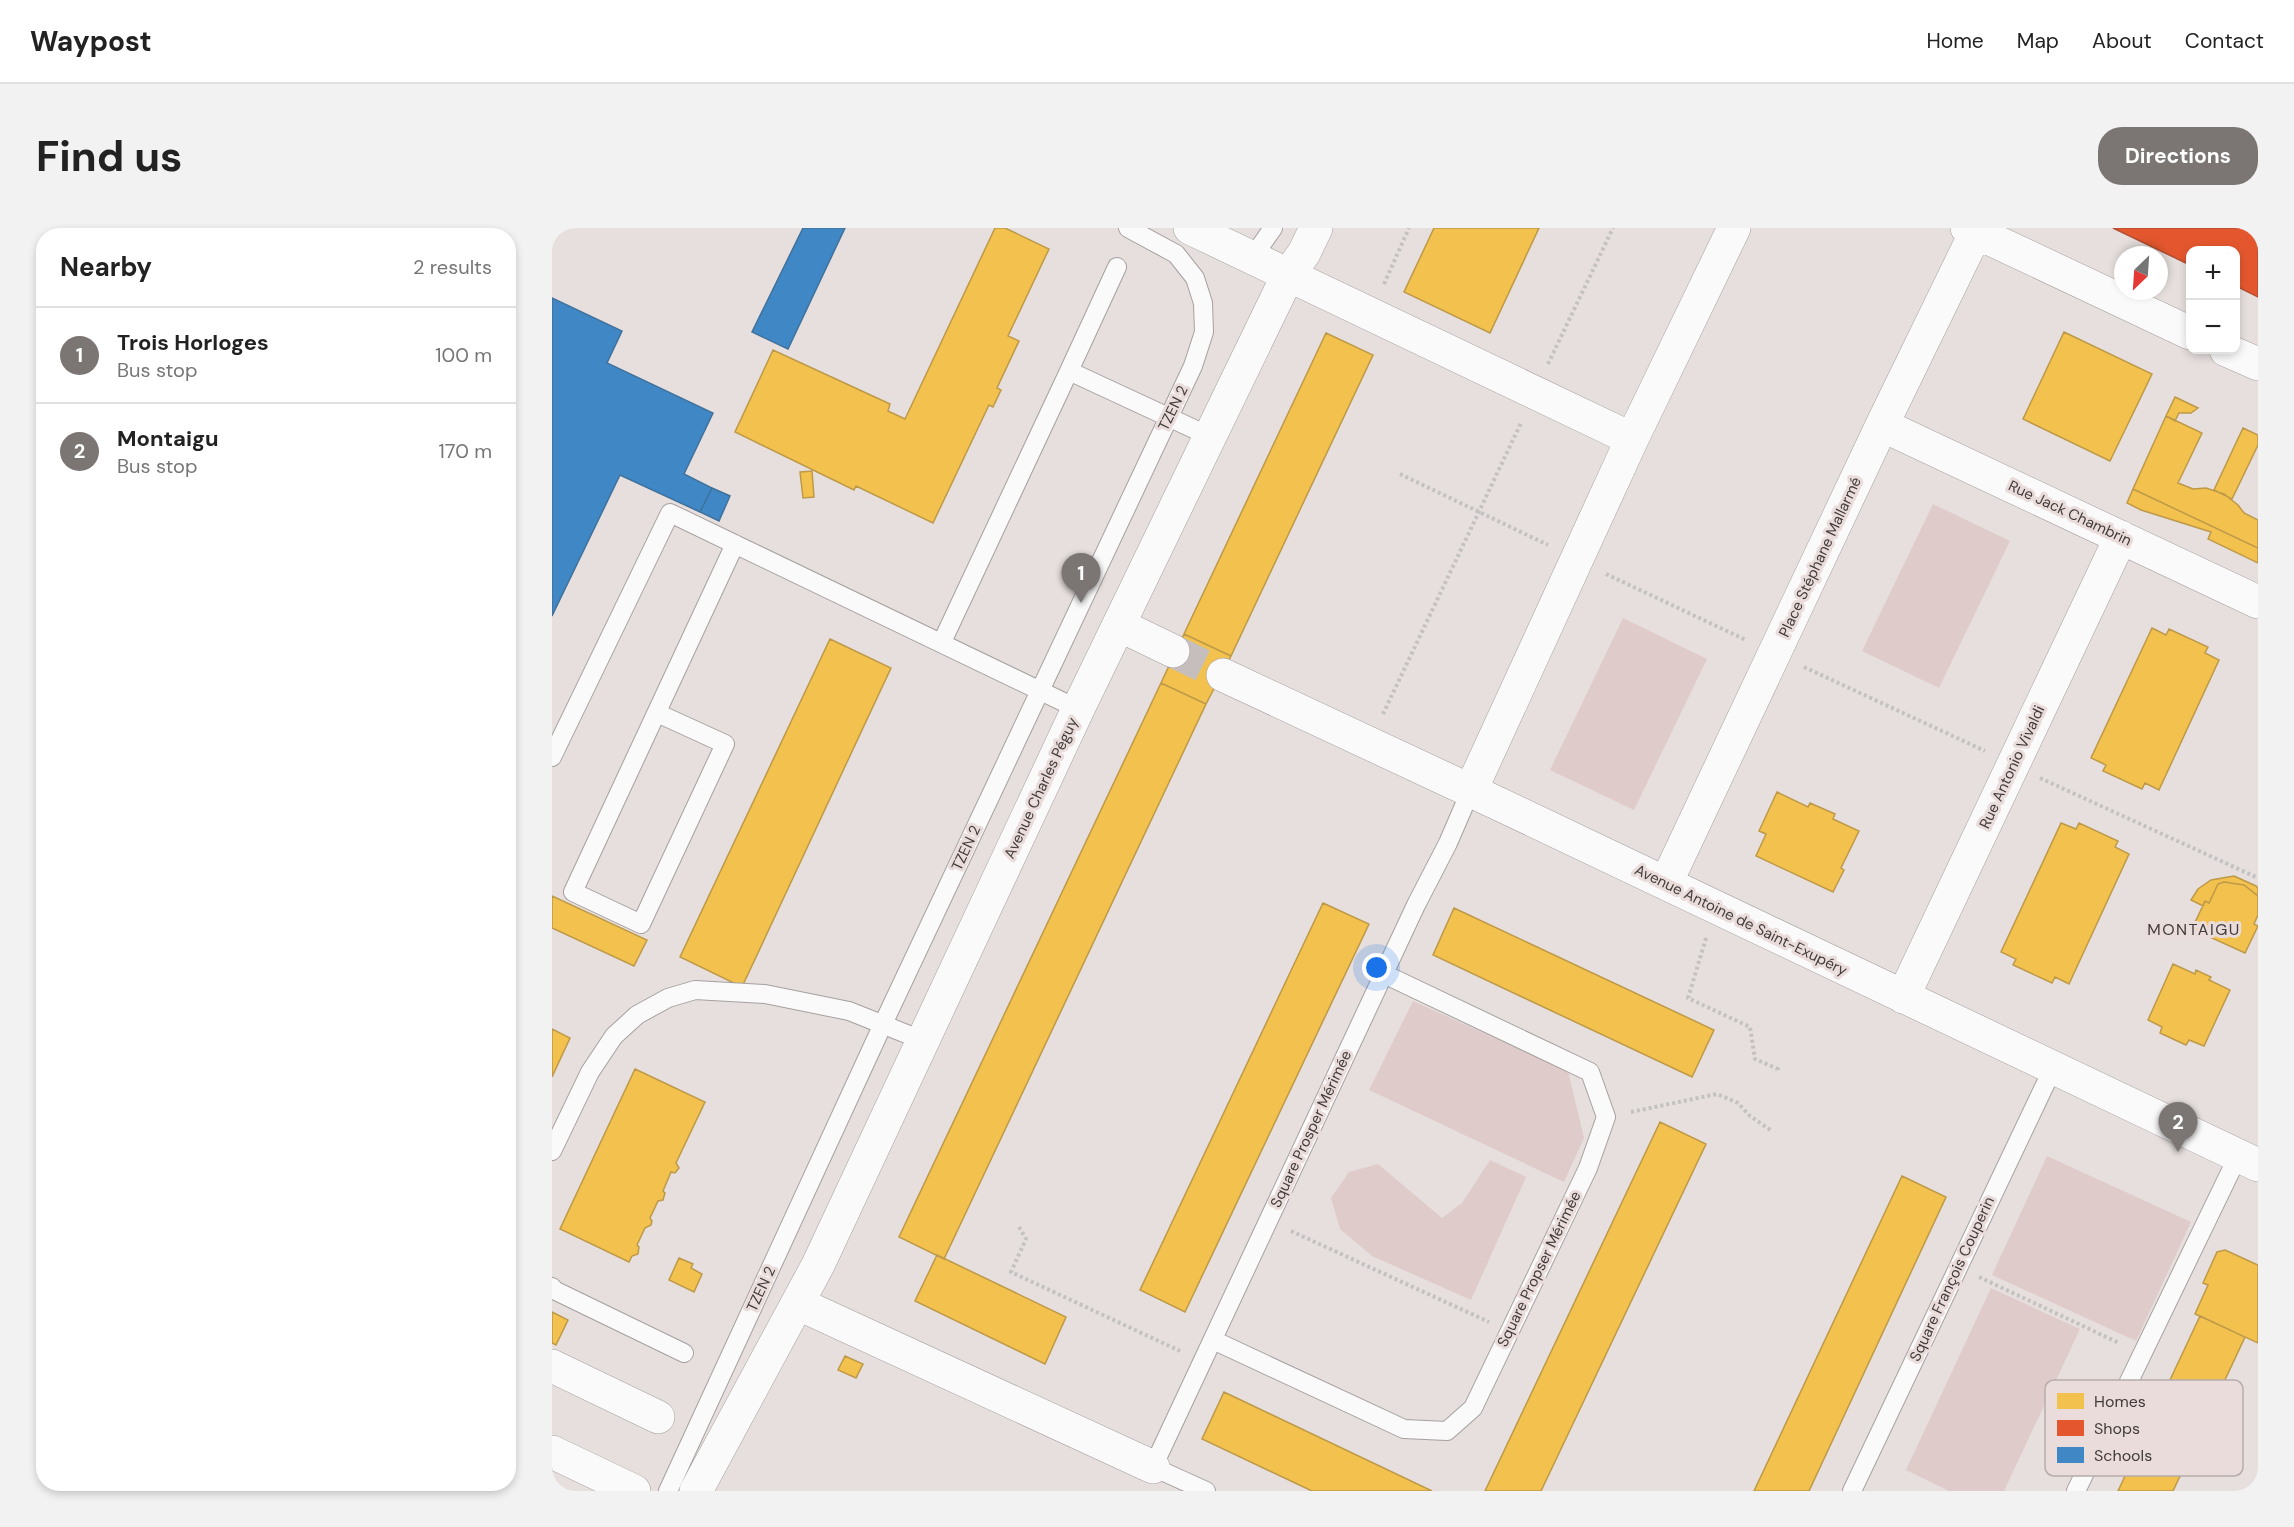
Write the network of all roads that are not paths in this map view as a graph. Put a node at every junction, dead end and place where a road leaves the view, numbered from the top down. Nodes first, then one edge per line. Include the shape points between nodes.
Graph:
1 (1128, 228) edge
2 (1273, 228) edge
3 (1316, 228) edge
4 (1734, 228) edge
5 (1972, 230) edge
6 (1209, 232) edge
7 (1252, 258) junction
8 (1117, 267) dead end
9 (1288, 275) junction
10 (2186, 331) edge
11 (2235, 354) edge
12 (2258, 364) edge
13 (1069, 371) junction
14 (1168, 417) junction
15 (1882, 424) junction
16 (1209, 436) junction
17 (1632, 439) junction
18 (2121, 537) junction
19 (735, 544) junction
20 (2258, 602) edge
21 (1119, 625) junction
22 (942, 642) junction
23 (1173, 651) tunnel mouth
24 (1223, 675) tunnel mouth
25 (1040, 690) junction
26 (1078, 709) junction
27 (657, 713) junction
28 (552, 757) edge
29 (1470, 792) junction
30 (1666, 883) junction
31 (1384, 974) junction
32 (1903, 997) junction
33 (883, 1024) junction
34 (924, 1041) junction
35 (2053, 1068) junction
36 (552, 1151) edge
37 (2248, 1160) edge
38 (552, 1287) edge
39 (799, 1304) junction
40 (1213, 1340) junction
41 (684, 1353) dead end
42 (552, 1366) edge
43 (2129, 1380) edge
44 (658, 1417) dead end
45 (552, 1452) edge
46 (1153, 1467) junction
47 (2083, 1476) edge
48 (634, 1491) edge
49 (668, 1491) edge
50 (696, 1491) edge
51 (1206, 1491) edge
52 (1852, 1491) edge
53 (2076, 1491) edge

1 - 14 lane, TZEN 2 via 1176,254 1195,278 1203,303 1204,332 1193,366
2 - 7 lane
3 - 9 street, Avenue Charles Péguy
4 - 17 street
5 - 10 street
5 - 15 street, Place Stéphane Mallarmé
6 - 7 street
7 - 9 street
8 - 13 lane
9 - 16 street, Avenue Charles Péguy
9 - 17 street
11 - 12 street
13 - 14 lane
13 - 22 lane
14 - 16 lane
14 - 25 lane, TZEN 2
15 - 18 street, Rue Jack Chambrin
15 - 30 street, Place Stéphane Mallarmé
16 - 21 street, Avenue Charles Péguy
17 - 29 street
18 - 20 street, Rue Jack Chambrin
18 - 32 street, Rue Antonio Vivaldi
19 - 22 lane
19 - 27 lane
19 - 28 lane via 670,513
21 - 23 street
21 - 26 street, Avenue Charles Péguy
22 - 25 lane
24 - 29 street, Avenue Antoine de Saint-Exupéry
25 - 26 lane
25 - 33 lane, TZEN 2
26 - 34 street, Avenue Charles Péguy
27 - 27 lane via 725,744 641,924 573,892
29 - 30 street, Avenue Antoine de Saint-Exupéry
29 - 31 lane, Square Prosper Mérimée
30 - 32 street, Avenue Antoine de Saint-Exupéry
31 - 40 lane, Square Prosper Mérimée
31 - 40 lane, Square Propser Mérimée via 1590,1072 1606,1117 1588,1168 1473,1408 1447,1431 1404,1430
32 - 35 street, Avenue Antoine de Saint-Exupéry
33 - 34 lane
33 - 36 lane via 849,1011 765,994 695,990 668,998 637,1015 614,1036 590,1072
33 - 49 lane, TZEN 2
34 - 39 street, Avenue Charles Péguy
35 - 37 street, Avenue Antoine de Saint-Exupéry
35 - 52 lane, Square François Couperin
37 - 43 lane
38 - 41 lane
39 - 46 street
39 - 50 street, Avenue Charles Péguy
40 - 46 lane, Square Prosper Mérimée
42 - 44 street
45 - 48 street
46 - 51 lane
47 - 53 lane

